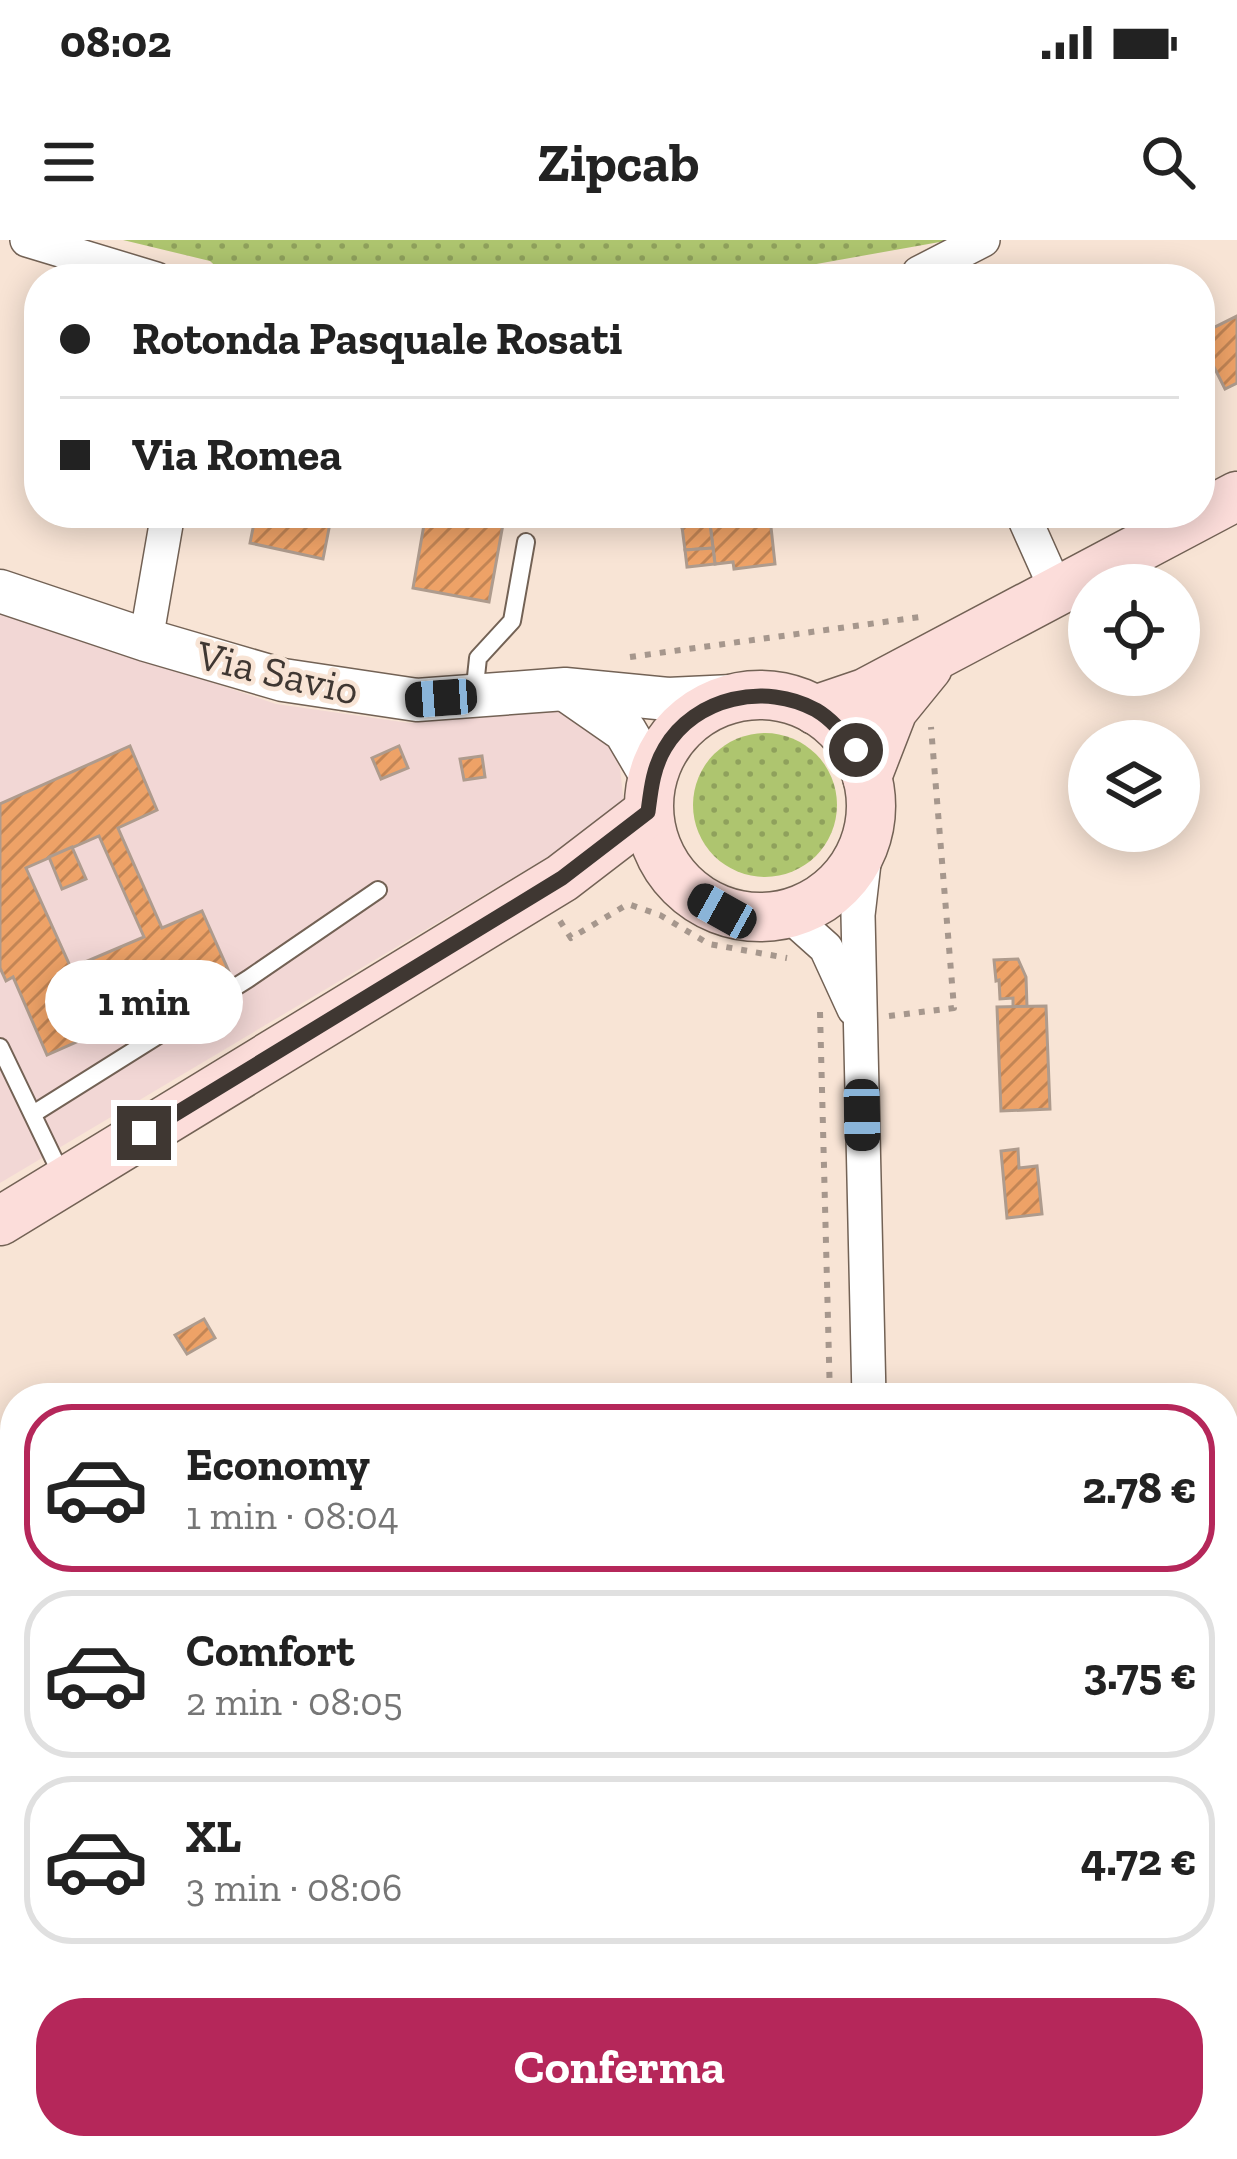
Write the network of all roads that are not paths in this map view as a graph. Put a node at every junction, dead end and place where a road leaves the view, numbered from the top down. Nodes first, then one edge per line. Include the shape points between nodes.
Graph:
1 (26, 240) edge
2 (983, 240) edge
3 (106, 264) edge
4 (941, 264) edge
5 (165, 528) edge
6 (1029, 528) edge
7 (1175, 528) edge
8 (526, 542) dead end
9 (1057, 589) junction
10 (0, 592) edge
11 (934, 634) junction
12 (146, 640) junction
13 (565, 689) junction
14 (754, 695) junction
15 (474, 696) junction
16 (815, 710) junction
17 (867, 777) junction
18 (650, 795) junction
19 (867, 837) junction
20 (670, 872) junction
21 (552, 884) junction
22 (378, 890) dead end
23 (788, 914) junction
24 (859, 1020) junction
25 (0, 1047) edge
26 (33, 1114) junction
27 (65, 1181) junction
28 (0, 1221) edge
29 (869, 1383) edge

1 - 3 street
2 - 4 street
5 - 12 street
6 - 9 street
7 - 9 main road
8 - 15 lane via 512,621 478,658
9 - 11 main road
10 - 12 street, Via Savio
11 - 16 main road via 865,693
11 - 17 main road
12 - 15 street, Via Savio via 283,680 417,700
13 - 14 street, Via Savio via 668,699
13 - 15 street, Via Savio
13 - 18 street via 625,731
14 - 16 main road
14 - 18 main road via 690,719 666,746
16 - 17 main road via 856,750
17 - 19 main road
18 - 20 main road via 655,843
18 - 21 main road
19 - 23 main road via 850,872 824,898
19 - 24 street
20 - 21 main road
20 - 23 main road via 722,911
21 - 27 main road
22 - 26 lane
23 - 24 street via 826,948
24 - 29 street
25 - 26 lane
26 - 27 lane
27 - 28 main road

